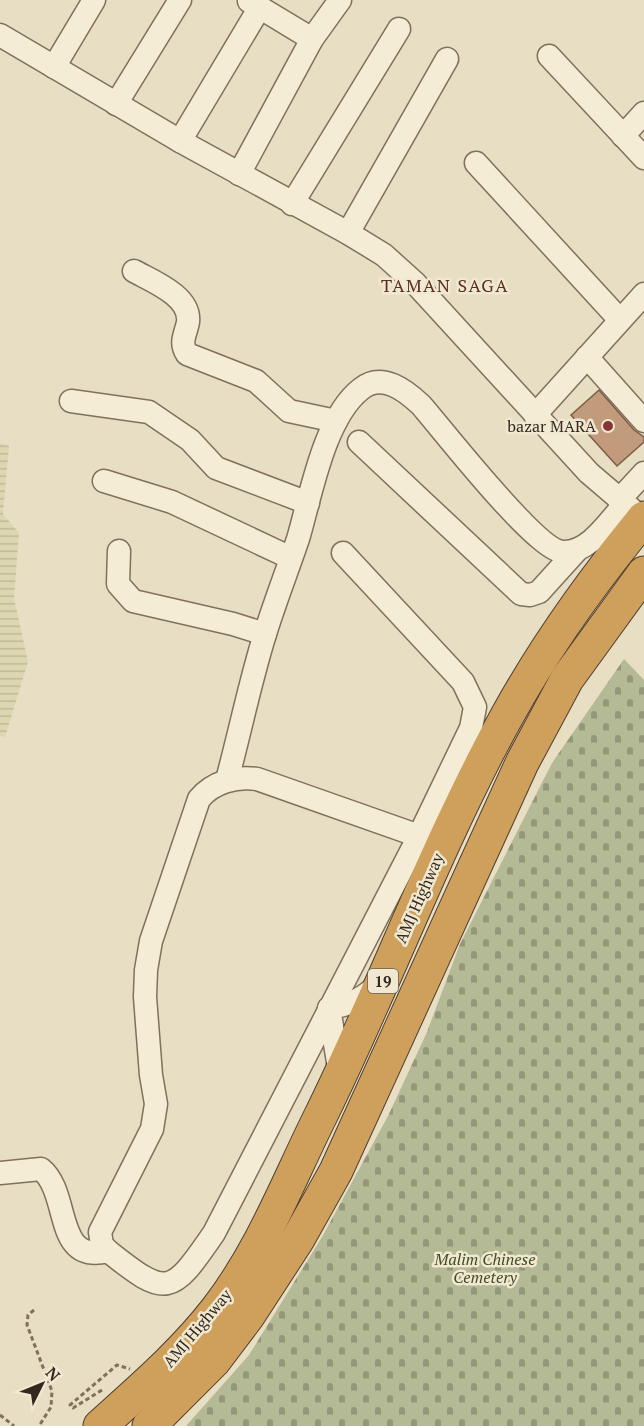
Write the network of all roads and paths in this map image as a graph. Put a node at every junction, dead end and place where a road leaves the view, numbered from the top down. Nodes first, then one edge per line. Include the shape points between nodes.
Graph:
1 (93, 0) edge
2 (180, 0) edge
3 (340, 0) edge
4 (254, 4) edge
5 (399, 29) dead end
6 (0, 34) edge
7 (312, 39) junction
8 (549, 56) dead end
9 (447, 59) dead end
10 (54, 67) junction
11 (117, 104) junction
12 (644, 112) edge
13 (623, 136) junction
14 (180, 141) junction
15 (644, 158) edge
16 (476, 163) dead end
17 (239, 174) junction
18 (292, 204) junction
19 (348, 233) junction
20 (134, 271) dead end
21 (644, 294) edge
22 (620, 320) junction
23 (587, 357) junction
24 (71, 401) dead end
25 (640, 407) edge
26 (535, 415) junction
27 (336, 421) junction
28 (359, 442) dead end
29 (644, 473) edge
30 (104, 481) dead end
31 (308, 503) junction
32 (632, 510) edge
33 (577, 550) junction
34 (119, 551) dead end
35 (343, 553) dead end
36 (291, 558) junction
37 (644, 573) edge
38 (265, 634) junction
39 (227, 780) junction
40 (419, 836) junction
41 (383, 981) junction
42 (329, 1008) junction
43 (341, 1076) junction
44 (0, 1173) edge
45 (108, 1251) junction
46 (34, 1310) dead end
47 (117, 1365) dead end
48 (109, 1385) dead end
49 (0, 1415) edge
50 (14, 1426) edge
51 (39, 1426) edge
52 (100, 1426) edge
53 (149, 1426) edge

1 - 10 street
2 - 11 street
3 - 7 street
4 - 7 street
4 - 14 street
5 - 18 street
6 - 10 street
7 - 17 street
8 - 13 street
9 - 19 street
10 - 11 street
11 - 14 street
12 - 13 street
13 - 15 street
14 - 17 street
16 - 22 street
17 - 18 street
18 - 19 street
19 - 26 street via 400,268
20 - 27 street via 183,304 188,316 182,342 187,354 256,381 289,411
21 - 22 street
22 - 23 street
23 - 25 street
23 - 26 street
24 - 31 street via 149,412 190,440 216,468
26 - 32 street
27 - 31 street
27 - 33 street via 362,388 377,382 407,392 542,543 564,552
28 - 33 street via 521,594 539,592
29 - 32 street
30 - 36 street via 172,502
31 - 36 street
32 - 33 street
32 - 41 highway, AMJ Highway / 19 via 508,715 440,850
34 - 38 street via 118,584 133,600
35 - 40 street via 463,682 475,707 471,728
36 - 38 street
37 - 53 highway, AMJ Highway / 19 via 567,679 522,763 336,1171 298,1239 214,1360
38 - 39 street
39 - 40 street via 257,779
39 - 45 street via 199,799 151,941 145,997 156,1104 152,1129 100,1232 102,1245
40 - 42 street
41 - 42 street via 366,997
41 - 43 highway, AMJ Highway / 19
42 - 43 street
42 - 45 street via 214,1233 186,1270 176,1280 155,1284
43 - 52 highway, AMJ Highway / 19 via 264,1231 218,1308 180,1352
44 - 45 street via 41,1169 52,1180 72,1241 87,1253
46 - 51 path via 28,1315 27,1325 52,1391 51,1407
47 - 48 path via 70,1405 73,1408
49 - 50 path

